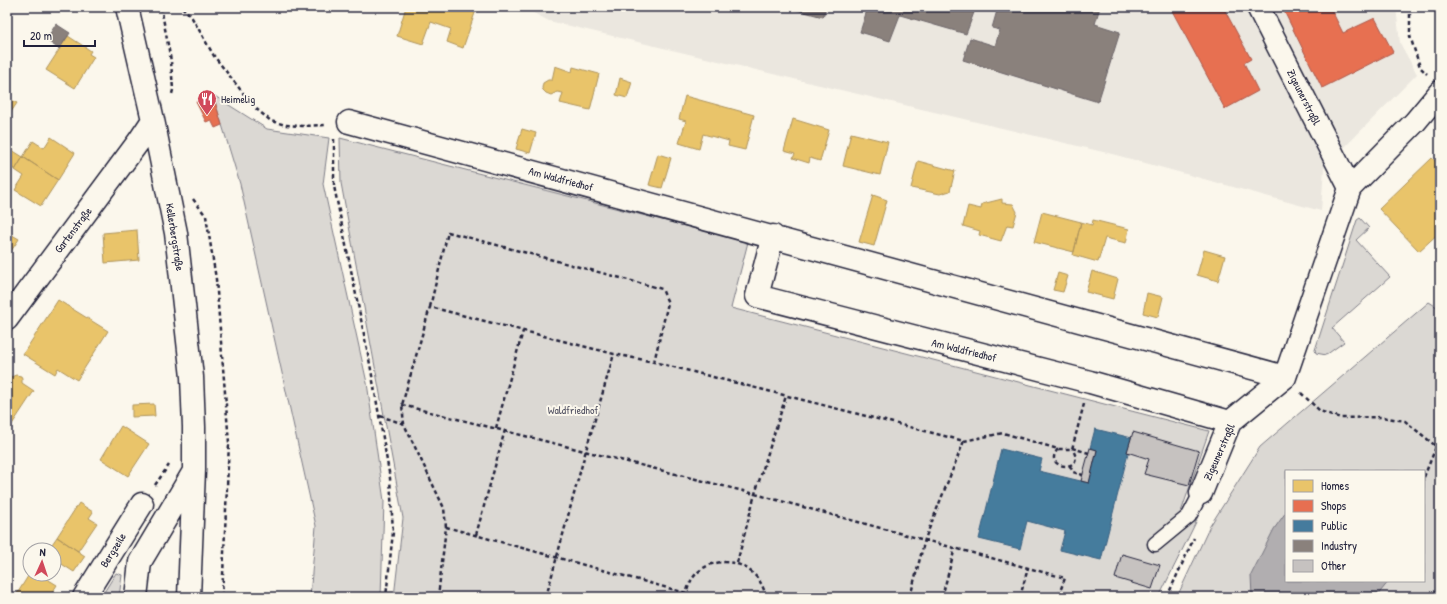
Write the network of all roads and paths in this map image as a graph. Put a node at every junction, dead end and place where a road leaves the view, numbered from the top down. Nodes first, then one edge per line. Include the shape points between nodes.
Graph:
1 (127, 7) edge
2 (160, 7) edge
3 (182, 7) edge
4 (1258, 7) edge
5 (1410, 7) edge
6 (1435, 85) edge
7 (173, 90) dead end
8 (153, 120) junction
9 (341, 123) junction
10 (1350, 188) junction
11 (772, 236) junction
12 (430, 307) junction
13 (7, 319) edge
14 (523, 331) junction
15 (614, 354) junction
16 (654, 362) junction
17 (1285, 377) junction
18 (1090, 382) junction
19 (786, 396) junction
20 (402, 404) junction
21 (379, 416) junction
22 (1230, 422) junction
23 (404, 424) junction
24 (496, 428) junction
25 (505, 430) junction
26 (964, 442) junction
27 (1437, 447) junction
28 (1072, 448) junction
29 (1058, 449) junction
30 (586, 450) junction
31 (1089, 453) dead end
32 (1440, 453) edge
33 (1070, 466) junction
34 (194, 470) junction
35 (1083, 475) dead end
36 (1425, 475) edge
37 (1201, 493) joint
38 (755, 494) junction
39 (142, 504) dead end
40 (446, 526) junction
41 (1196, 534) dead end
42 (476, 535) junction
43 (925, 539) junction
44 (1155, 544) dead end
45 (955, 548) junction
46 (556, 557) junction
47 (737, 563) junction
48 (1028, 568) junction
49 (686, 595) edge
50 (84, 597) edge
51 (136, 597) edge
52 (189, 597) edge
53 (386, 597) edge
54 (438, 597) edge
55 (546, 597) edge
56 (766, 597) edge
57 (910, 597) edge
58 (942, 597) edge
59 (1020, 597) edge
60 (1058, 597) edge
61 (1167, 597) edge

1 - 8 street, Kellerbergstraße
2 - 7 path via 171,61
3 - 9 path via 191,16 214,56 254,107 271,121 302,126
4 - 10 street, Zigeunerstraßl
5 - 6 path via 1410,36 1420,67
6 - 10 street via 1415,122
8 - 13 street, Gartenstraße
8 - 34 street, Kellerbergstraße via 176,233 192,377
9 - 11 street, Am Waldfriedhof
9 - 21 path via 334,186
10 - 17 street
11 - 17 street, Am Waldfriedhof
11 - 18 street, Am Waldfriedhof via 757,296
12 - 14 path
12 - 16 path via 448,232 662,289 668,303
12 - 20 path
14 - 15 path
14 - 24 path
15 - 16 path
15 - 30 path
16 - 19 path
17 - 22 street, Zigeunerstraßl
17 - 27 path via 1320,411 1341,418 1382,417 1405,421
18 - 22 street, Am Waldfriedhof
18 - 28 path
19 - 26 path
19 - 38 path
20 - 23 path
20 - 24 path
21 - 23 path
21 - 53 path via 390,478 393,532
22 - 37 street, Zigeunerstraßl
23 - 40 path via 444,508
24 - 25 path
25 - 30 path
25 - 42 path
26 - 29 path via 1003,432
26 - 43 path
27 - 32 path
27 - 36 path
28 - 29 path
28 - 31 path
28 - 33 path via 1075,460
29 - 33 path via 1055,454 1056,461 1060,466
30 - 38 path
30 - 46 path
33 - 35 path via 1073,472
34 - 51 street via 140,562
34 - 52 street, Kellerbergstraße
37 - 44 lane via 1189,516
38 - 43 path
38 - 47 path
39 - 50 street, Bergzeile
40 - 42 path
40 - 54 path
41 - 61 path
42 - 46 path
43 - 45 path
43 - 57 path
45 - 48 path
45 - 58 path
46 - 49 path
46 - 55 path
47 - 49 path via 720,562 705,567 693,578
47 - 56 path via 756,575
48 - 59 path
48 - 60 path via 1065,578

